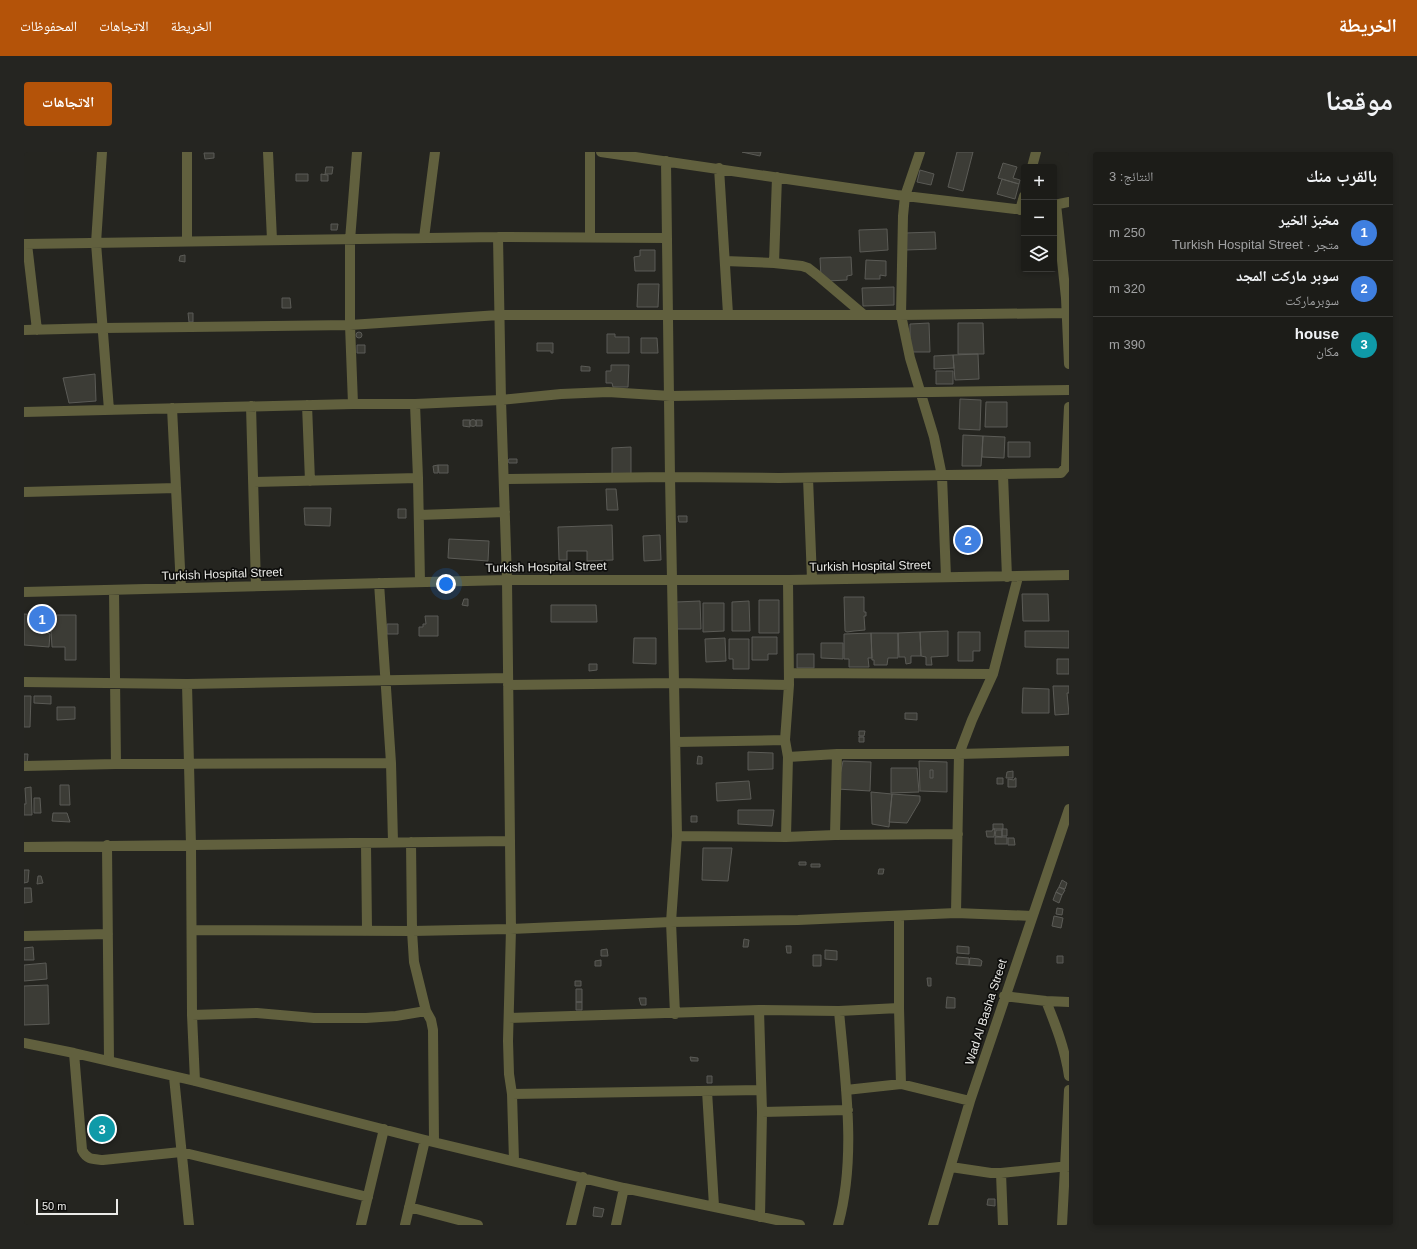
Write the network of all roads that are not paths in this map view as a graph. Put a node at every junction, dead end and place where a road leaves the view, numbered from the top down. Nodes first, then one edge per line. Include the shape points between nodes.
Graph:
1 (102, 152) edge
2 (187, 152) edge
3 (268, 152) edge
4 (357, 152) edge
5 (434, 152) edge
6 (590, 152) edge
7 (601, 152) edge
8 (920, 152) edge
9 (1036, 152) edge
10 (666, 161) junction
11 (1033, 164) edge
12 (719, 168) junction
13 (777, 177) junction
14 (905, 196) junction
15 (1069, 202) edge
16 (1057, 205) edge
17 (1021, 210) edge
18 (1057, 222) edge
19 (498, 237) junction
20 (590, 237) junction
21 (424, 238) junction
22 (667, 238) junction
23 (272, 240) junction
24 (350, 240) junction
25 (187, 241) junction
26 (96, 242) junction
27 (25, 244) edge
28 (725, 261) junction
29 (774, 263) junction
30 (1068, 313) edge
31 (668, 314) junction
32 (728, 314) junction
33 (863, 314) junction
34 (499, 315) junction
35 (901, 315) junction
36 (350, 325) junction
37 (103, 328) junction
38 (24, 330) edge
39 (37, 330) junction
40 (1069, 364) edge
41 (1069, 390) edge
42 (921, 391) junction
43 (670, 396) junction
44 (501, 400) junction
45 (352, 404) junction
46 (415, 404) junction
47 (307, 405) junction
48 (251, 406) junction
49 (1069, 407) edge
50 (172, 408) junction
51 (109, 410) junction
52 (24, 412) edge
53 (1003, 475) junction
54 (942, 476) junction
55 (670, 477) junction
56 (418, 478) junction
57 (808, 478) junction
58 (504, 479) junction
59 (310, 481) junction
60 (254, 482) junction
61 (176, 488) junction
62 (24, 492) edge
63 (504, 512) junction
64 (419, 515) junction
65 (1069, 575) edge
66 (946, 577) junction
67 (1013, 577) junction
68 (673, 579) junction
69 (507, 580) junction
70 (788, 580) junction
71 (812, 580) junction
72 (420, 582) junction
73 (380, 583) junction
74 (256, 586) junction
75 (181, 588) junction
76 (114, 590) junction
77 (24, 592) edge
78 (789, 673) junction
79 (993, 674) junction
80 (386, 680) junction
81 (24, 682) edge
82 (508, 682) junction
83 (115, 683) junction
84 (675, 683) junction
85 (187, 684) junction
86 (789, 684) junction
87 (785, 740) junction
88 (676, 742) junction
89 (1069, 751) edge
90 (837, 754) junction
91 (959, 754) junction
92 (788, 757) junction
93 (390, 763) junction
94 (116, 764) junction
95 (188, 765) junction
96 (24, 766) edge
97 (1069, 809) edge
98 (1066, 826) edge
99 (958, 834) junction
100 (835, 835) junction
101 (677, 836) junction
102 (786, 837) junction
103 (509, 841) junction
104 (393, 842) junction
105 (411, 842) junction
106 (366, 844) junction
107 (108, 845) junction
108 (190, 845) junction
109 (24, 846) edge
110 (956, 913) junction
111 (899, 916) junction
112 (1032, 916) junction
113 (671, 922) junction
114 (511, 929) junction
115 (192, 930) junction
116 (367, 930) junction
117 (412, 931) junction
118 (108, 934) junction
119 (24, 936) edge
120 (1004, 996) junction
121 (1046, 1001) junction
122 (1069, 1002) edge
123 (899, 1008) junction
124 (759, 1010) junction
125 (426, 1011) junction
126 (839, 1011) junction
127 (675, 1014) junction
128 (192, 1015) junction
129 (509, 1018) junction
130 (24, 1043) edge
131 (74, 1052) junction
132 (109, 1061) junction
133 (174, 1076) junction
134 (1069, 1076) edge
135 (195, 1081) junction
136 (901, 1084) junction
137 (707, 1090) junction
138 (761, 1090) junction
139 (846, 1090) junction
140 (1069, 1090) edge
141 (512, 1094) junction
142 (970, 1101) junction
143 (848, 1110) junction
144 (762, 1112) junction
145 (384, 1129) junction
146 (429, 1141) junction
147 (181, 1152) junction
148 (514, 1161) junction
149 (1068, 1166) edge
150 (950, 1167) junction
151 (1001, 1173) junction
152 (583, 1178) junction
153 (624, 1188) junction
154 (368, 1197) junction
155 (714, 1206) junction
156 (409, 1207) junction
157 (760, 1217) junction
158 (447, 1221) edge
159 (189, 1225) edge
160 (361, 1225) edge
161 (405, 1225) edge
162 (478, 1225) edge
163 (572, 1225) edge
164 (616, 1225) edge
165 (800, 1225) edge
166 (838, 1225) edge
167 (934, 1225) edge
168 (1003, 1225) edge
169 (1062, 1225) edge

1 - 26 street
2 - 25 street
3 - 23 street
4 - 24 street
5 - 21 street
6 - 20 street
7 - 10 street
8 - 14 street
9 - 11 street
10 - 12 street
10 - 22 street
12 - 13 street
12 - 28 street
13 - 14 street
13 - 29 street
14 - 17 street
14 - 35 street
15 - 16 street
18 - 30 street
19 - 20 street
19 - 21 street
19 - 34 street
20 - 22 street
21 - 24 street
22 - 31 street
23 - 24 street
23 - 25 street
24 - 36 street
25 - 26 street
26 - 27 street
26 - 37 street
27 - 39 street
28 - 29 street
28 - 32 street
29 - 33 street via 808,268
30 - 35 street
30 - 40 street
31 - 32 street
31 - 34 street
31 - 43 street
32 - 33 street
33 - 35 street
34 - 36 street
34 - 44 street
35 - 42 street via 910,358
36 - 37 street
36 - 45 street
37 - 39 street
37 - 51 street
38 - 39 street
41 - 42 street
42 - 43 street
42 - 54 street
43 - 44 street via 608,392
43 - 55 street
44 - 46 street
44 - 58 street
45 - 46 street
45 - 47 street
46 - 56 street
47 - 48 street
47 - 59 street
48 - 50 street
48 - 60 street
49 - 53 street via 1064,470 1061,473
50 - 51 street
50 - 61 street
51 - 52 street
53 - 54 street
53 - 67 street
54 - 57 street
54 - 66 street
55 - 57 street
55 - 58 street
55 - 68 street
56 - 59 street
56 - 64 street
57 - 71 street
58 - 63 street
59 - 60 street
60 - 74 street
61 - 62 street
61 - 75 street
63 - 64 street
63 - 69 street
64 - 72 street
65 - 67 street, Turkish Hospital Street
66 - 67 street, Turkish Hospital Street
66 - 71 street, Turkish Hospital Street
67 - 79 street
68 - 69 street, Turkish Hospital Street
68 - 70 street, Turkish Hospital Street
68 - 84 street
69 - 72 street, Turkish Hospital Street
69 - 82 street
70 - 71 street, Turkish Hospital Street
70 - 78 street
72 - 73 street, Turkish Hospital Street
73 - 74 street, Turkish Hospital Street
73 - 80 street
74 - 75 street, Turkish Hospital Street
75 - 76 street, Turkish Hospital Street
76 - 77 street, Turkish Hospital Street
76 - 83 street
78 - 79 street
78 - 86 street
79 - 91 street
80 - 82 street
80 - 85 street
80 - 93 street
81 - 83 street
82 - 84 street
82 - 103 street
83 - 85 street
83 - 94 street
84 - 86 street
84 - 88 street
85 - 95 street
86 - 87 street
87 - 88 street
87 - 92 street
88 - 101 street
89 - 91 street
90 - 91 street
90 - 92 street
90 - 100 street
91 - 99 street
92 - 102 street
93 - 95 street
93 - 104 street
94 - 95 street
94 - 96 street
95 - 108 street
97 - 98 street, Wad Al Basha Street
98 - 112 street, Wad Al Basha Street
99 - 100 street
99 - 110 street
100 - 102 street
101 - 102 street
101 - 113 street
103 - 105 street
103 - 114 street
104 - 105 street
104 - 106 street
105 - 117 street
106 - 108 street
106 - 116 street
107 - 108 street
107 - 109 street
107 - 118 street
108 - 115 street
110 - 111 street
110 - 112 street
111 - 113 street
111 - 123 street
112 - 120 street, Wad Al Basha Street
113 - 114 street
113 - 127 street
114 - 117 street
114 - 129 street
115 - 116 street
115 - 128 street
116 - 117 street
117 - 125 street via 414,962
118 - 119 street
118 - 132 street
120 - 121 street
120 - 142 street, Wad Al Basha Street
121 - 122 street
121 - 134 street via 1062,1040
123 - 126 street
123 - 136 street
124 - 126 street
124 - 127 street
124 - 138 street
125 - 128 street via 366,1018 314,1018 257,1012
125 - 146 street via 433,1030
126 - 139 street
127 - 129 street
128 - 135 street
129 - 141 street
130 - 131 street
131 - 132 street
131 - 147 street via 82,1150 85,1156 103,1160
132 - 133 street
133 - 135 street
133 - 147 street
135 - 145 street
136 - 139 street
136 - 142 street
137 - 138 street
137 - 141 street
137 - 155 street
138 - 144 street
139 - 143 street
140 - 149 street
141 - 148 street
142 - 150 street, Wad Al Basha Street
143 - 144 street
143 - 166 street via 847,1182
144 - 157 street
145 - 146 street
145 - 154 street
146 - 148 street
146 - 156 street
147 - 154 street
147 - 159 street
148 - 152 street
149 - 151 street
149 - 169 street
150 - 151 street
150 - 167 street, Wad Al Basha Street
151 - 168 street
152 - 153 street
152 - 163 street
153 - 155 street
153 - 164 street
154 - 160 street
155 - 157 street
156 - 158 street
156 - 161 street
157 - 165 street
158 - 162 street

